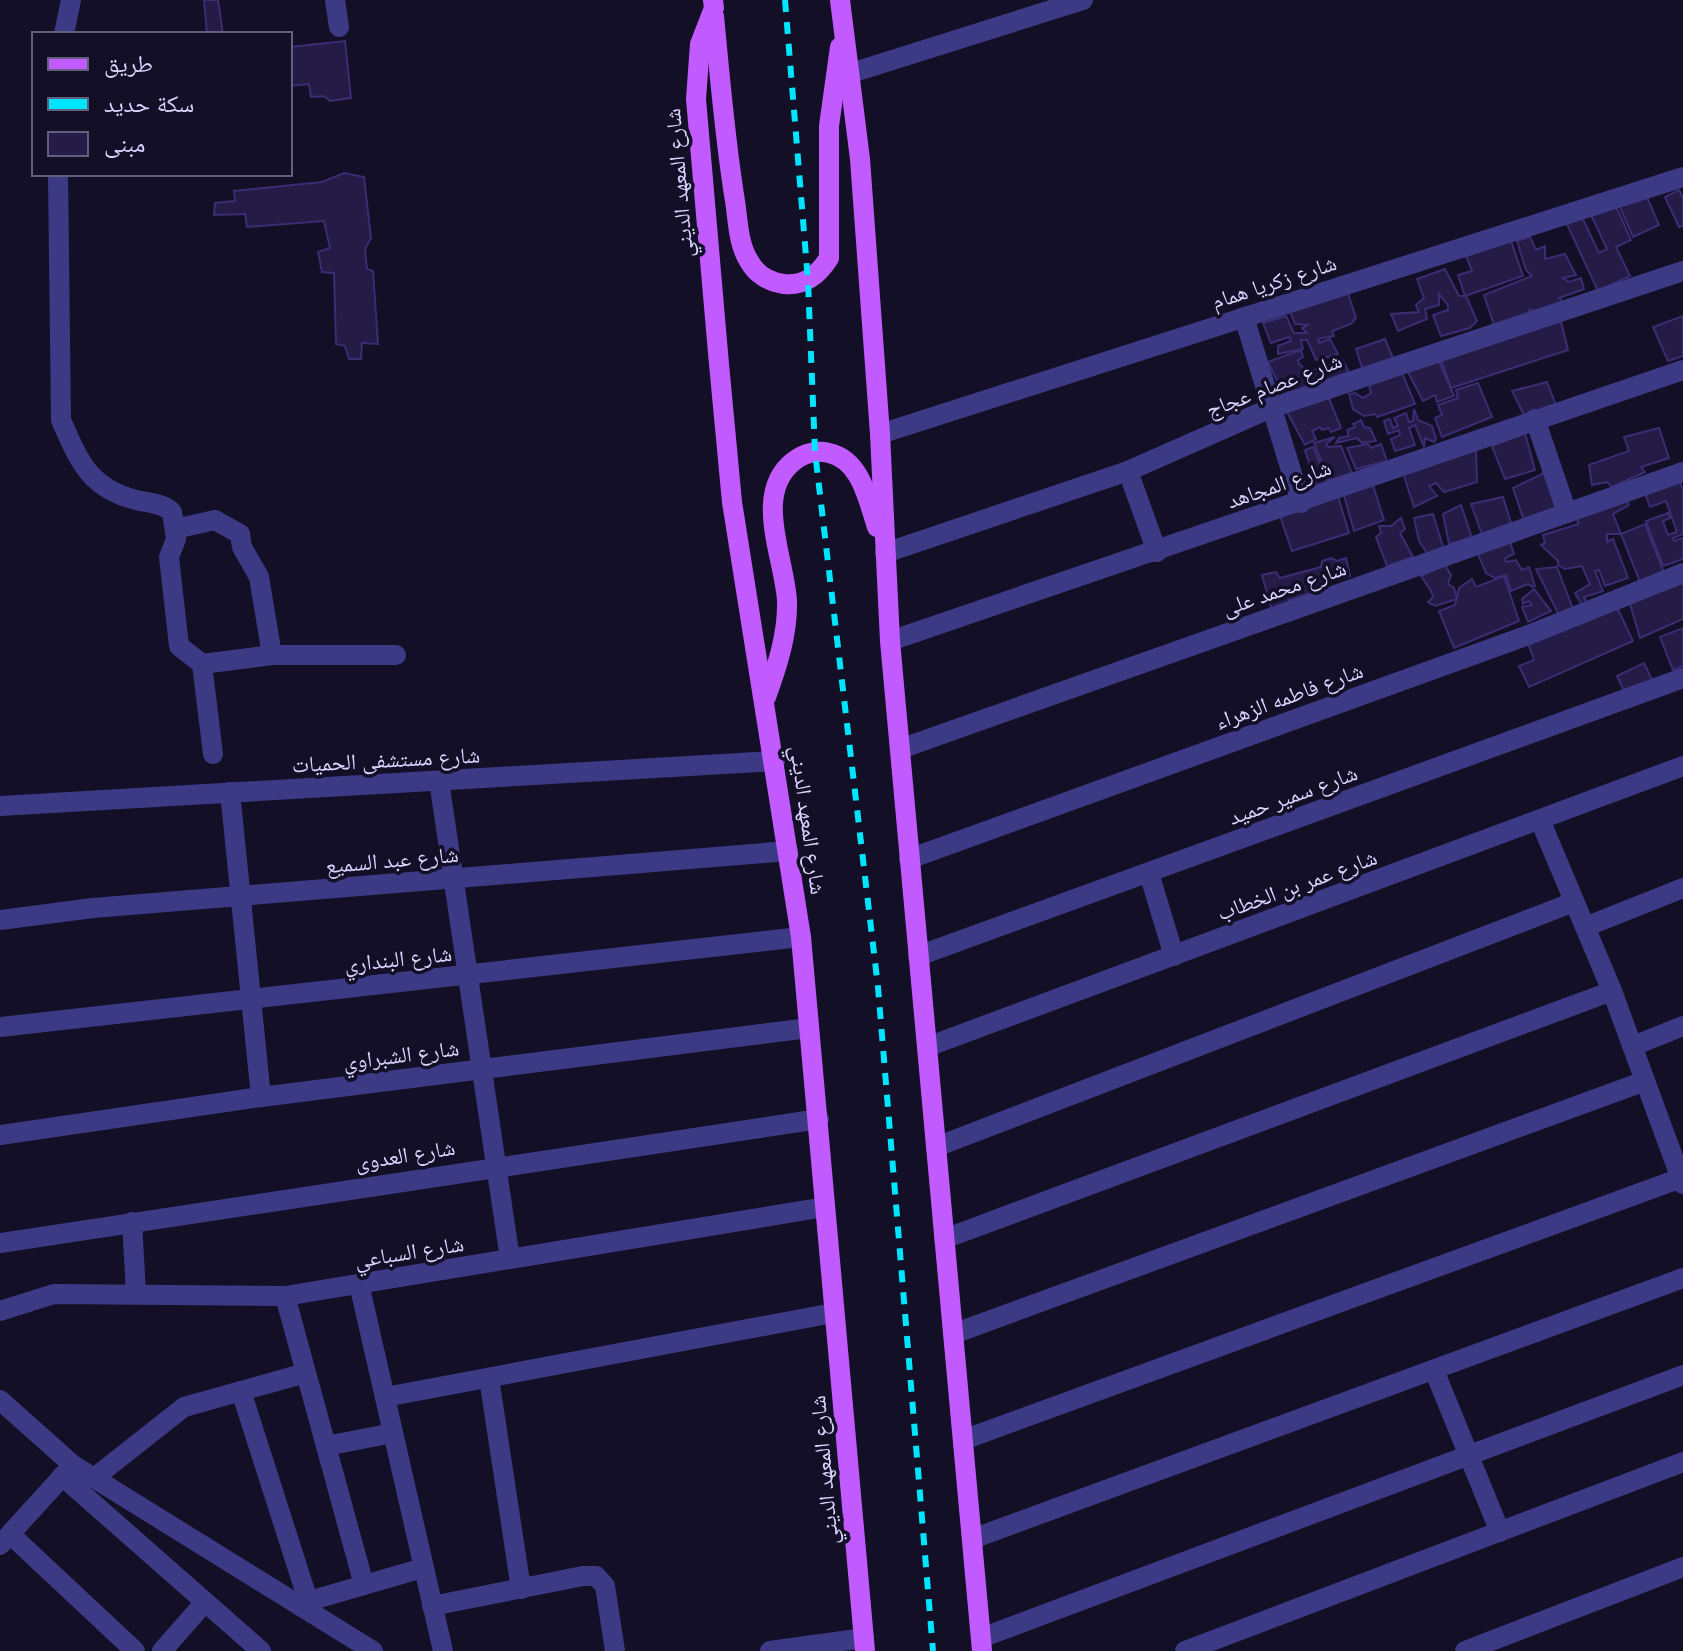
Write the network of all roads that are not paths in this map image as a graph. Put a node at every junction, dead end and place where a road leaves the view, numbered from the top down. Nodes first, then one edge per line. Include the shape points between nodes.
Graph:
1 (71, 0) edge
2 (335, 0) edge
3 (840, 0) edge
4 (1083, 0) edge
5 (713, 4) edge
6 (1032, 8) edge
7 (339, 27) dead end
8 (64, 32) edge
9 (842, 36) junction
10 (848, 74) junction
11 (58, 176) edge
12 (1683, 177) edge
13 (1683, 271) edge
14 (1244, 317) junction
15 (1683, 370) edge
16 (1271, 408) junction
17 (1535, 419) junction
18 (880, 434) junction
19 (1128, 471) junction
20 (1683, 472) edge
21 (1301, 503) junction
22 (1567, 513) junction
23 (175, 529) junction
24 (1157, 552) junction
25 (885, 553) junction
26 (1683, 573) edge
27 (890, 641) junction
28 (272, 655) junction
29 (396, 655) dead end
30 (202, 664) junction
31 (1683, 678) edge
32 (765, 700) junction
33 (900, 749) junction
34 (213, 754) dead end
35 (775, 761) junction
36 (1683, 766) edge
37 (439, 781) junction
38 (230, 792) junction
39 (0, 806) edge
40 (1540, 820) junction
41 (788, 851) junction
42 (909, 859) junction
43 (1149, 873) junction
44 (453, 879) junction
45 (1683, 888) edge
46 (241, 897) junction
47 (1574, 902) junction
48 (0, 920) edge
49 (1585, 927) junction
50 (801, 937) junction
51 (918, 956) junction
52 (1174, 956) junction
53 (468, 976) junction
54 (1612, 991) junction
55 (251, 999) junction
56 (1683, 1026) edge
57 (0, 1027) edge
58 (809, 1028) junction
59 (1633, 1046) junction
60 (927, 1047) junction
61 (482, 1069) junction
62 (1645, 1081) junction
63 (261, 1097) junction
64 (819, 1119) junction
65 (0, 1135) edge
66 (936, 1147) junction
67 (496, 1165) junction
68 (1682, 1181) edge
69 (825, 1207) junction
70 (132, 1222) junction
71 (944, 1239) junction
72 (0, 1243) edge
73 (510, 1259) junction
74 (1683, 1278) edge
75 (359, 1284) junction
76 (136, 1292) junction
77 (285, 1296) junction
78 (0, 1311) edge
79 (833, 1313) junction
80 (953, 1334) junction
81 (1434, 1370) junction
82 (306, 1373) junction
83 (1683, 1375) edge
84 (489, 1378) junction
85 (241, 1391) junction
86 (385, 1397) junction
87 (0, 1400) edge
88 (393, 1433) junction
89 (963, 1440) junction
90 (326, 1446) junction
91 (1468, 1455) junction
92 (1683, 1462) edge
93 (67, 1471) junction
94 (94, 1478) junction
95 (1500, 1532) junction
96 (972, 1539) junction
97 (3, 1540) edge
98 (1683, 1567) edge
99 (423, 1568) junction
100 (364, 1585) junction
101 (521, 1589) junction
102 (205, 1602) junction
103 (432, 1606) junction
104 (310, 1607) junction
105 (982, 1644) edge
106 (864, 1645) edge
107 (1494, 1646) edge
108 (135, 1651) edge
109 (162, 1651) edge
110 (261, 1651) edge
111 (373, 1651) edge
112 (443, 1651) edge
113 (615, 1651) edge
114 (770, 1651) edge
115 (1185, 1651) edge
116 (1465, 1651) edge

1 - 8 street
2 - 7 street
3 - 9 main road
4 - 6 street
5 - 9 main road via 726,143 743,248 760,275 775,283 808,281 829,258 829,111
5 - 32 main road, شارع المعهد الديني via 700,44 696,99 732,502
6 - 10 street
9 - 10 main road
10 - 18 main road via 860,159
11 - 23 street via 61,420 75,454 98,484 115,495 169,508
12 - 14 street, شارع زكريا همام
13 - 16 street, شارع عصام عجاج
14 - 16 street
14 - 18 street, شارع زكريا همام
15 - 17 street, شارع المجاهد
16 - 19 street, شارع عصام عجاج
16 - 21 street
17 - 21 street, شارع المجاهد
17 - 22 street
18 - 25 main road
19 - 24 street
19 - 25 street, شارع عصام عجاج
20 - 22 street, شارع محمد على
21 - 24 street, شارع المجاهد
22 - 33 street, شارع محمد على
23 - 28 street via 215,520 240,534 259,577
23 - 30 street via 169,557 179,646
24 - 27 street, شارع المجاهد
25 - 27 main road
25 - 32 main road via 860,478 848,462 815,452 784,471 773,495 773,511 787,601
26 - 42 street, شارع فاطمه الزهراء via 1531,634
27 - 33 main road
28 - 29 street
28 - 30 street
30 - 34 street
31 - 43 street, شارع سمير حميد
32 - 35 main road, شارع المعهد الديني
33 - 42 main road
35 - 37 street, شارع مستشفى الحميات
35 - 41 main road, شارع المعهد الديني
36 - 40 street, شارع عمر بن الخطاب
37 - 38 street, شارع مستشفى الحميات
37 - 44 street
38 - 39 street, شارع مستشفى الحميات
38 - 46 street
40 - 47 street
40 - 52 street, شارع عمر بن الخطاب
41 - 44 street, شارع عبد السميع
41 - 50 main road, شارع المعهد الديني
42 - 51 main road
43 - 51 street, شارع سمير حميد
43 - 52 street
44 - 46 street, شارع عبد السميع
44 - 53 street
45 - 49 street
46 - 48 street, شارع عبد السميع
46 - 55 street
47 - 49 street
47 - 66 street
49 - 54 street
50 - 53 street, شارع البنداري
50 - 58 main road, شارع المعهد الديني
51 - 60 main road
52 - 60 street, شارع عمر بن الخطاب
53 - 55 street, شارع البنداري
53 - 61 street
54 - 59 street
54 - 71 street
55 - 57 street, شارع البنداري
55 - 63 street
56 - 59 street
58 - 61 street, شارع الشبراوي
58 - 64 main road, شارع المعهد الديني
59 - 62 street
60 - 66 main road
61 - 63 street, شارع الشبراوي
61 - 67 street
62 - 68 street
62 - 80 street
63 - 65 street, شارع الشبراوي
64 - 67 street, شارع العدوى
64 - 69 main road, شارع المعهد الديني
66 - 71 main road
67 - 70 street, شارع العدوى
67 - 73 street
68 - 89 street
69 - 73 street, شارع السباعي
69 - 79 main road, شارع المعهد الديني
70 - 72 street, شارع العدوى
70 - 76 street
71 - 80 main road
73 - 75 street, شارع السباعي
74 - 81 street
75 - 77 street, شارع السباعي
75 - 86 street
76 - 77 street, شارع السباعي
76 - 78 street, شارع السباعي via 54,1294
77 - 82 street
79 - 84 street
79 - 106 main road, شارع المعهد الديني
80 - 89 main road
81 - 91 street
81 - 96 street
82 - 85 street
82 - 90 street
83 - 91 street
84 - 86 street
84 - 101 street
85 - 94 street via 184,1407
85 - 104 street
86 - 88 street
87 - 93 street
88 - 90 street
88 - 99 street
89 - 96 main road
90 - 100 street
91 - 95 street
91 - 105 street
92 - 95 street
93 - 94 street
93 - 97 street
93 - 102 street
94 - 104 street
95 - 115 street
96 - 105 main road
97 - 108 street
98 - 107 street
99 - 100 street
99 - 103 street
100 - 104 street
101 - 103 street
101 - 113 street via 596,1576 605,1586
102 - 109 street
102 - 110 street
103 - 112 street
104 - 111 street
106 - 114 street
107 - 116 street

